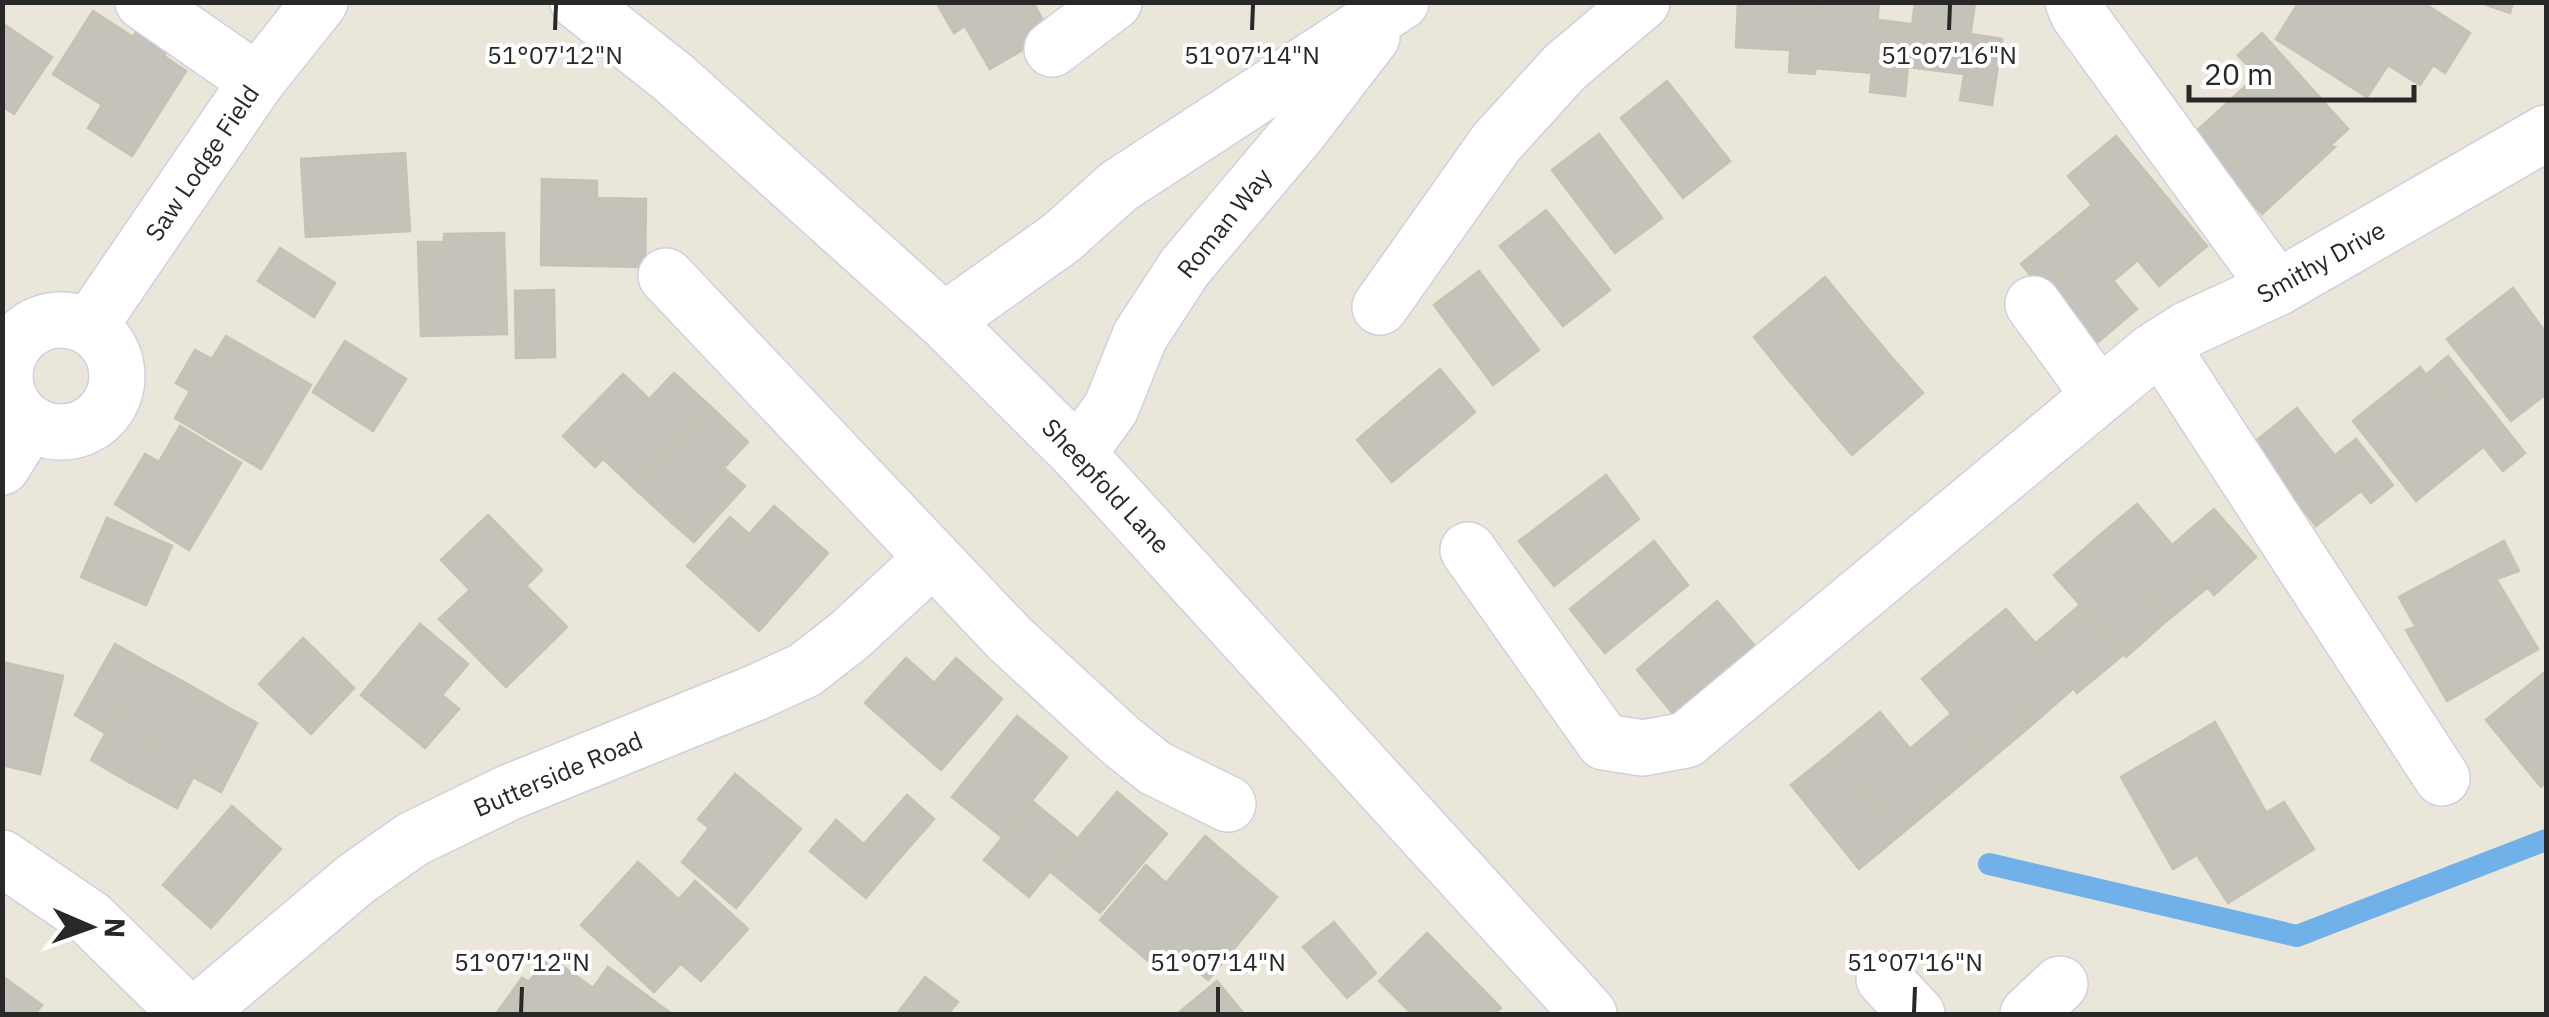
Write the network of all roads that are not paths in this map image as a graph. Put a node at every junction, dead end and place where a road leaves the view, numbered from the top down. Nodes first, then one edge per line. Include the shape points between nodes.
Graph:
1 (144, 2) edge
2 (320, 2) edge
3 (578, 2) edge
4 (1114, 2) edge
5 (2073, 2) edge
6 (1398, 5) edge
7 (1621, 9) edge
8 (1052, 49) dead end
9 (257, 81) junction
10 (2546, 133) edge
11 (666, 276) dead end
12 (2277, 288) junction
13 (2033, 304) dead end
14 (1380, 307) dead end
15 (944, 320) junction
16 (89, 327) junction
17 (2161, 346) junction
18 (2099, 395) junction
19 (16, 446) edge
20 (1078, 454) junction
21 (1468, 550) dead end
22 (933, 558) junction
23 (2442, 778) dead end
24 (1228, 804) dead end
25 (2, 858) edge
26 (188, 1014) edge
27 (196, 1014) edge
28 (1587, 1014) edge

1 - 9 street
2 - 9 street, Saw Lodge Field
3 - 15 street, Sheepfold Lane via 675,79
4 - 8 street
5 - 12 street
6 - 15 street, Roman Way via 1119,186 1061,238
6 - 20 street, Roman Way via 1185,268 1140,336 1111,408
7 - 14 street via 1496,143
9 - 16 street, Saw Lodge Field
10 - 12 street, Smithy Drive
11 - 22 street
12 - 17 street, Smithy Drive
13 - 18 street
15 - 20 street, Sheepfold Lane
16 - 19 street via 71,320 33,326 8,355 4,374
16 - 19 street via 103,338 117,372 109,406 82,430 46,431
17 - 18 street, Smithy Drive
17 - 23 street
18 - 21 street, Smithy Drive via 1686,740 1642,748 1604,742
20 - 28 street, Sheepfold Lane
22 - 24 street via 1121,741 1155,768
22 - 27 street, Butterside Road via 805,670 413,839
25 - 26 street via 90,918

